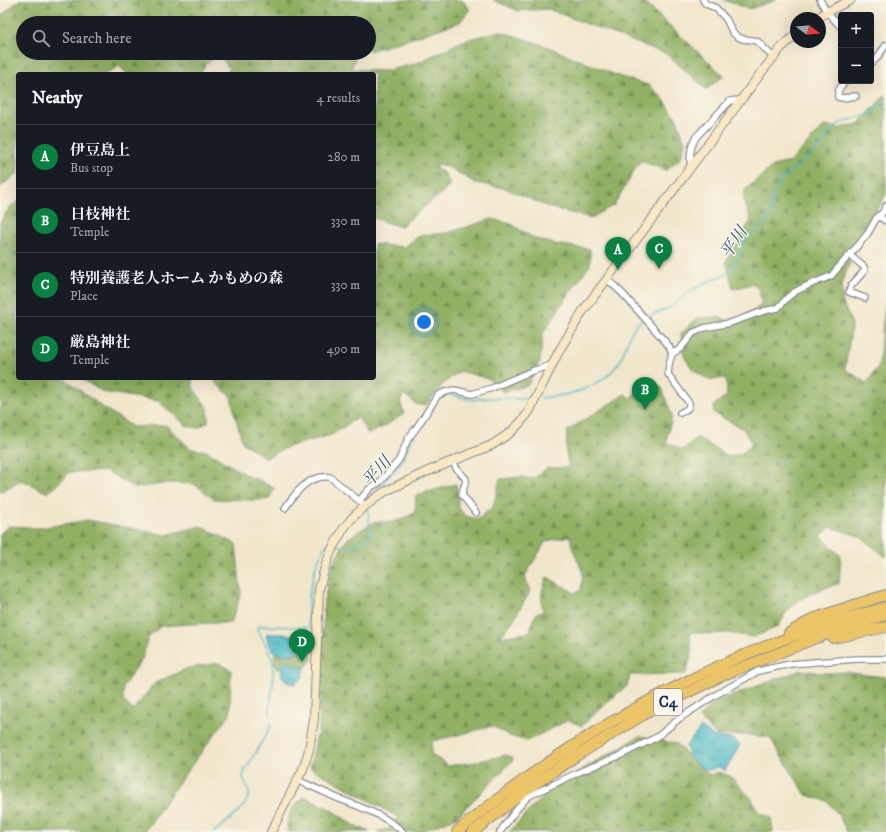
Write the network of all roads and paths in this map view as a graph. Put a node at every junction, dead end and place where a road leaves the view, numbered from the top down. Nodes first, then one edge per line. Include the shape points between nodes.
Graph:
1 (703, 0) edge
2 (851, 0) edge
3 (822, 1) edge
4 (827, 12) junction
5 (838, 24) edge
6 (790, 39) edge
7 (886, 45) edge
8 (773, 57) junction
9 (874, 61) edge
10 (843, 84) edge
11 (856, 96) dead end
12 (741, 100) junction
13 (690, 167) junction
14 (886, 206) edge
15 (878, 216) junction
16 (886, 221) edge
17 (850, 253) junction
18 (606, 279) junction
19 (865, 298) dead end
20 (672, 354) junction
21 (552, 365) junction
22 (680, 413) dead end
23 (454, 460) junction
24 (365, 503) junction
25 (285, 508) dead end
26 (476, 513) dead end
27 (886, 594) edge
28 (886, 607) edge
29 (886, 615) edge
30 (886, 627) edge
31 (792, 648) junction
32 (886, 659) edge
33 (715, 667) junction
34 (297, 780) junction
35 (271, 832) edge
36 (403, 832) edge
37 (457, 832) edge
38 (473, 832) edge
39 (500, 832) edge

1 - 8 street via 716,8 726,19 733,33 743,39 758,42
2 - 4 street
3 - 4 street
4 - 5 street
6 - 8 street
7 - 9 street
8 - 12 street
10 - 11 street via 838,97
12 - 13 street
12 - 13 street via 730,101 696,137 692,143
13 - 18 street
14 - 15 street
15 - 16 street
15 - 17 street via 868,233
17 - 19 street via 865,270 849,292
17 - 20 street via 831,276 796,291 778,308 704,328 693,333 681,348
18 - 20 street via 642,315 669,346
18 - 21 street via 576,322
20 - 22 street via 668,374 689,403 687,409
21 - 23 street via 529,412 515,428 496,443
21 - 24 street via 472,394 454,390 438,395 408,439 399,460 380,482 364,494
23 - 24 street
23 - 26 street via 456,468 466,479 462,495
24 - 25 street via 330,477 324,476 317,477 298,490
24 - 34 street via 333,546 319,589 313,730 307,759
27 - 33 highway via 813,619 783,636
28 - 33 highway, C4 via 784,639
29 - 31 highway, C4
30 - 31 highway via 806,647
31 - 38 highway, C4 via 721,676 648,712 570,760
32 - 39 street via 790,664 758,671 680,718 657,737 529,796
33 - 37 highway, C4 via 610,722 522,781
34 - 35 street
34 - 36 street via 379,815

